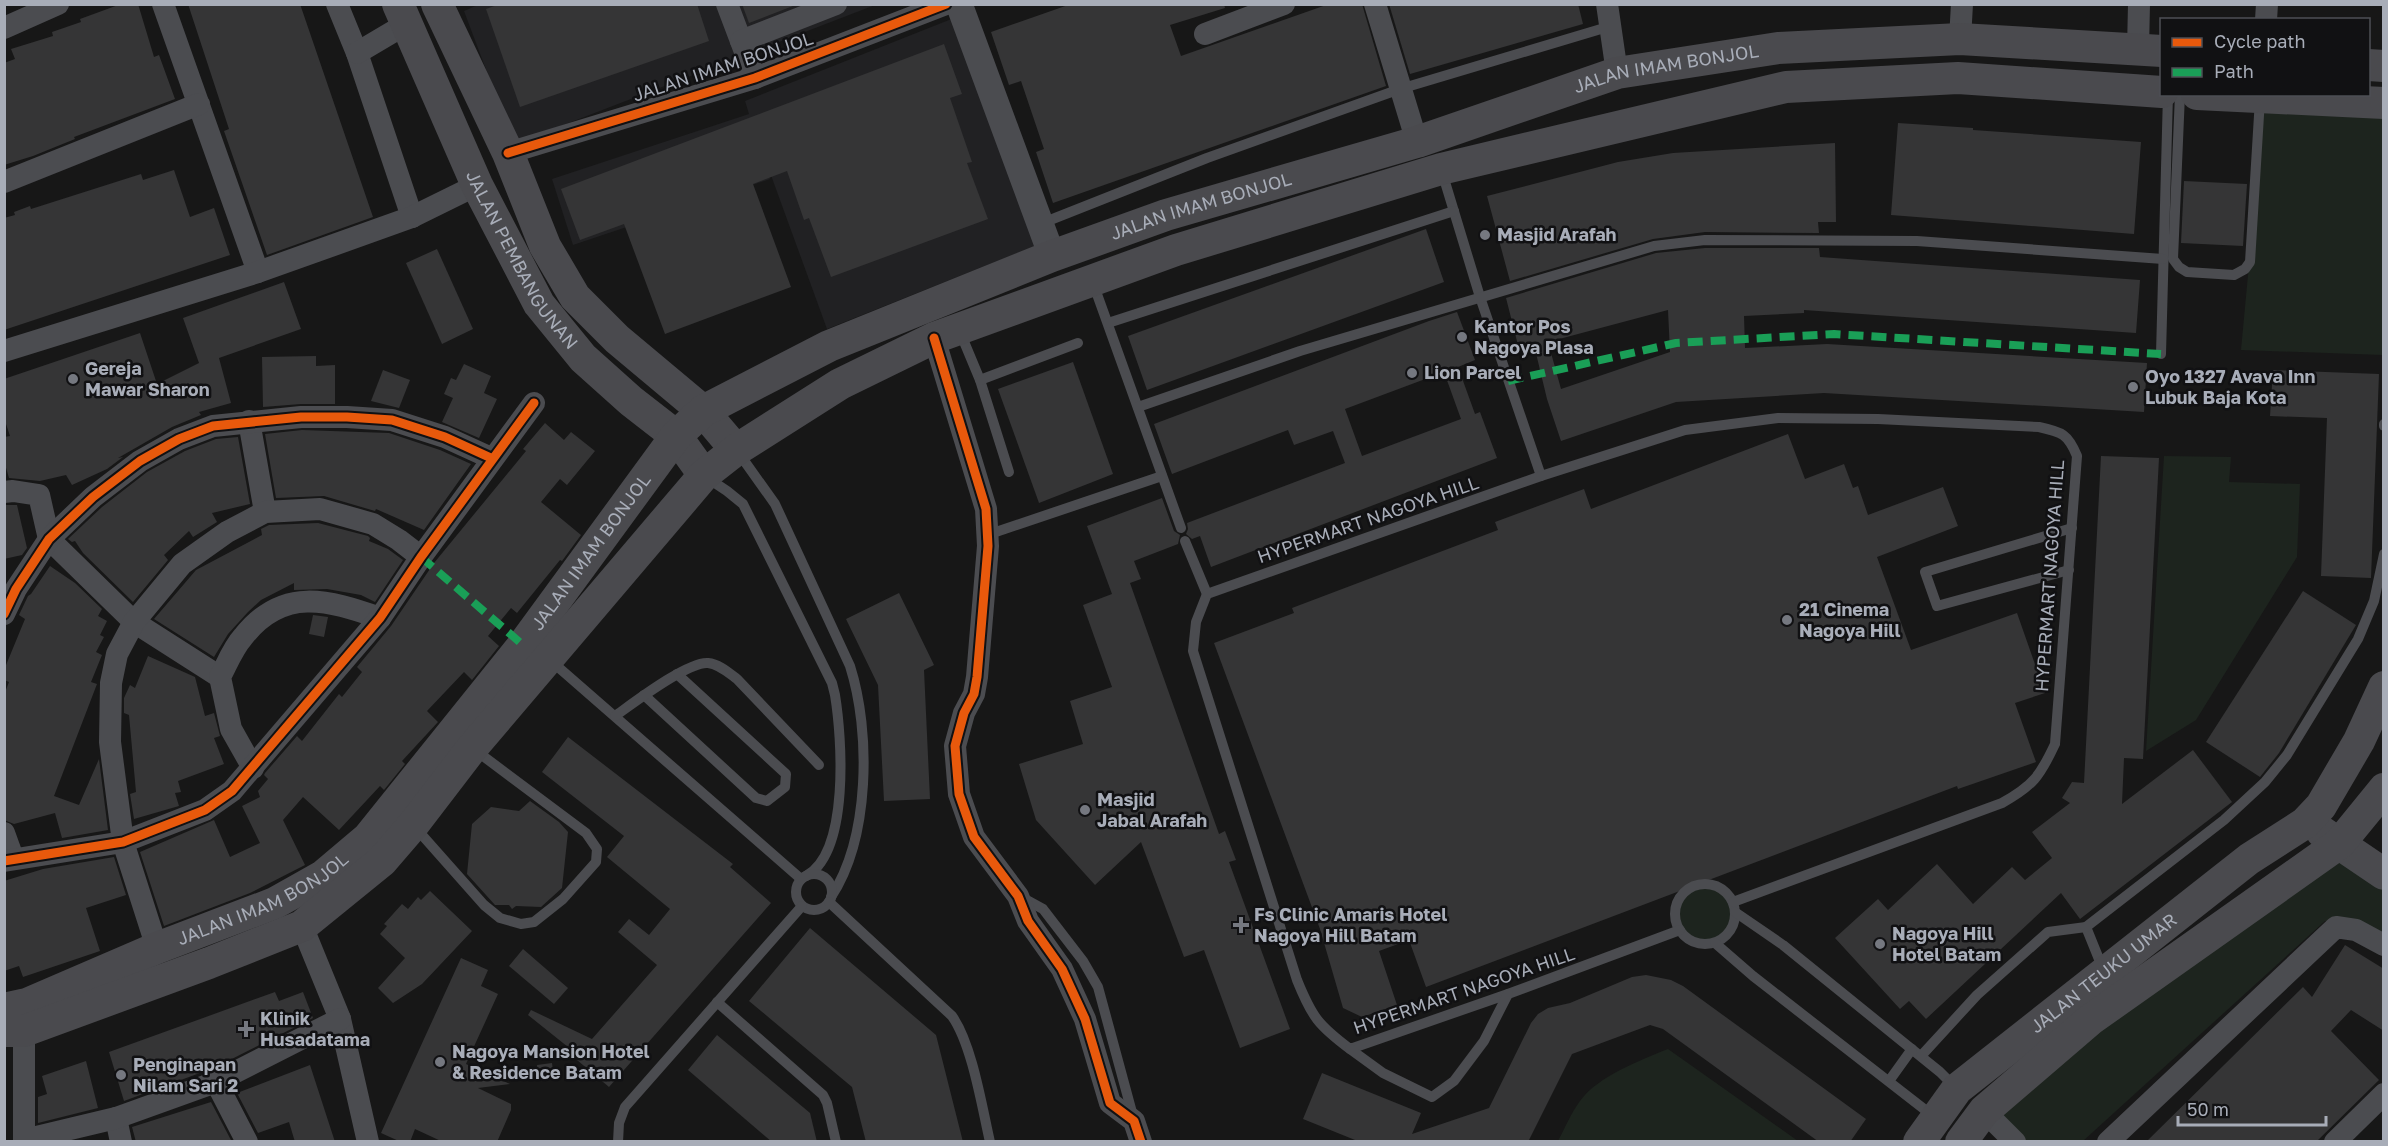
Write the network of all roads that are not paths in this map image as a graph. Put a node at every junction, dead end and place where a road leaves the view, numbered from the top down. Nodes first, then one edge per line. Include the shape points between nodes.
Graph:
1 (58, 4) edge
2 (163, 4) edge
3 (337, 4) edge
4 (437, 4) edge
5 (727, 4) edge
6 (836, 4) edge
7 (946, 4) edge
8 (959, 4) edge
9 (1284, 4) edge
10 (1375, 4) edge
11 (1962, 4) edge
12 (2139, 4) edge
13 (402, 14) edge
14 (1609, 15) edge
15 (4, 28) edge
16 (1205, 34) dead end
17 (1960, 39) junction
18 (741, 41) junction
19 (2150, 50) edge
20 (357, 53) junction
21 (1617, 73) junction
22 (755, 78) junction
23 (1958, 78) junction
24 (1400, 89) junction
25 (2160, 92) edge
26 (2168, 96) edge
27 (2180, 96) edge
28 (2222, 96) edge
29 (2260, 99) junction
30 (199, 104) junction
31 (2384, 104) edge
32 (1417, 142) junction
33 (508, 153) junction
34 (1441, 169) junction
35 (4, 182) edge
36 (477, 185) junction
37 (1454, 211) junction
38 (1166, 215) junction
39 (412, 217) junction
40 (1040, 224) junction
41 (1176, 250) junction
42 (1052, 256) junction
43 (2163, 259) junction
44 (258, 273) junction
45 (1092, 280) junction
46 (1480, 297) junction
47 (1107, 323) junction
48 (946, 333) junction
49 (1078, 343) dead end
50 (4, 351) edge
51 (2161, 354) dead end
52 (980, 380) junction
53 (534, 403) dead end
54 (1138, 407) junction
55 (703, 411) junction
56 (249, 421) junction
57 (676, 436) junction
58 (736, 450) junction
59 (492, 458) junction
60 (1009, 472) dead end
61 (704, 475) junction
62 (1162, 476) junction
63 (1541, 476) junction
64 (4, 492) edge
65 (265, 512) junction
66 (1181, 528) dead end
67 (2072, 528) junction
68 (987, 535) junction
69 (50, 538) junction
70 (1185, 542) dead end
71 (2384, 554) edge
72 (421, 557) junction
73 (2069, 570) junction
74 (1207, 594) junction
75 (4, 614) edge
76 (381, 618) junction
77 (134, 622) junction
78 (548, 658) junction
79 (677, 674) junction
80 (220, 677) junction
81 (2384, 687) edge
82 (644, 695) junction
83 (615, 716) junction
84 (472, 748) junction
85 (819, 765) dead end
86 (253, 768) junction
87 (2384, 789) edge
88 (2313, 814) junction
89 (412, 825) junction
90 (4, 833) edge
91 (2346, 836) junction
92 (123, 842) junction
93 (2384, 848) edge
94 (9, 860) edge
95 (2384, 874) edge
96 (804, 877) junction
97 (830, 900) junction
98 (1736, 905) junction
99 (802, 906) junction
100 (302, 926) junction
101 (2086, 927) junction
102 (1680, 930) junction
103 (1665, 936) junction
104 (1715, 943) junction
105 (2384, 945) edge
106 (157, 948) junction
107 (1730, 956) junction
108 (2104, 973) junction
109 (1508, 994) junction
110 (717, 1002) junction
111 (340, 1019) junction
112 (11, 1024) edge
113 (1350, 1049) junction
114 (1917, 1052) junction
115 (1889, 1081) junction
116 (216, 1082) junction
117 (1957, 1089) junction
118 (2384, 1094) edge
119 (1984, 1111) junction
120 (116, 1118) junction
121 (1927, 1130) edge
122 (1137, 1131) edge
123 (24, 1141) edge
124 (121, 1142) edge
125 (247, 1142) edge
126 (368, 1142) edge
127 (618, 1142) edge
128 (836, 1142) edge
129 (990, 1142) edge
130 (1961, 1142) edge
131 (2015, 1142) edge
132 (2108, 1142) edge
133 (2335, 1142) edge

1 - 15 street
2 - 30 street
3 - 20 street
4 - 33 main road, JALAN PEMBANGUNAN
5 - 18 street
6 - 18 street
7 - 22 street, JALAN IMAM BONJOL
8 - 40 street
9 - 16 street
10 - 24 street
11 - 17 street
12 - 19 street
13 - 20 street
13 - 36 main road, JALAN PEMBANGUNAN
14 - 21 street
14 - 24 lane
17 - 19 main road, JALAN IMAM BONJOL
17 - 21 main road, JALAN IMAM BONJOL via 1778,48
17 - 23 main road
18 - 22 street
20 - 39 street
21 - 32 main road, JALAN IMAM BONJOL
22 - 33 street, JALAN IMAM BONJOL
23 - 25 main road, JALAN IMAM BONJOL
23 - 34 main road, JALAN IMAM BONJOL via 1786,87
24 - 32 street
24 - 40 lane via 1207,158
26 - 43 lane
27 - 29 lane via 2173,259 2187,272 2235,275 2250,262
28 - 29 main road
29 - 31 main road
30 - 35 street
30 - 44 street
32 - 38 main road, JALAN IMAM BONJOL
33 - 55 main road, JALAN PEMBANGUNAN via 545,246 575,297 617,339
34 - 37 lane
34 - 41 main road, JALAN IMAM BONJOL
36 - 39 street
36 - 57 main road, JALAN PEMBANGUNAN via 539,304 584,358
37 - 46 lane
37 - 47 lane
38 - 41 main road
38 - 42 main road, JALAN IMAM BONJOL
39 - 44 street
40 - 42 street
41 - 45 main road, JALAN IMAM BONJOL
42 - 55 main road, JALAN IMAM BONJOL via 829,346
43 - 46 lane via 1917,241 1705,240 1654,246
43 - 51 lane
44 - 50 street
45 - 47 lane
45 - 48 main road, JALAN IMAM BONJOL
46 - 54 lane via 1300,351
46 - 63 lane
47 - 54 lane
48 - 52 lane
48 - 58 main road, JALAN IMAM BONJOL via 840,384
48 - 68 street via 986,509
49 - 52 lane
52 - 60 lane
53 - 59 street
54 - 62 lane
55 - 57 main road, JALAN IMAM BONJOL
55 - 58 main road, JALAN PEMBANGUNAN
56 - 59 street via 301,417 392,420
56 - 65 street
56 - 69 street via 213,426 140,461 93,497
57 - 61 main road, JALAN PEMBANGUNAN
57 - 106 main road, JALAN IMAM BONJOL via 523,645 368,838 323,876 275,903
58 - 61 main road, JALAN IMAM BONJOL
58 - 97 lane via 776,504 856,686 863,798 847,868
59 - 72 street
61 - 78 main road, JALAN IMAM BONJOL
61 - 96 lane via 743,504 835,695 839,804 826,856 819,867
62 - 66 lane
62 - 68 lane
63 - 67 lane, HYPERMART NAGOYA HILL via 1684,430 1778,418 2039,428 2057,431 2070,440 2077,456
63 - 74 lane, HYPERMART NAGOYA HILL
64 - 69 street via 39,495
65 - 72 street via 320,509 373,524
65 - 77 street via 227,532 182,564
67 - 73 lane, HYPERMART NAGOYA HILL
67 - 73 lane via 1925,572 1937,606
68 - 122 street via 977,677 954,746 959,794 974,837 1018,896 1028,921 1062,969 1078,1001 1110,1103
69 - 75 street
69 - 77 street
70 - 74 lane
71 - 101 lane via 2374,600 2358,639 2287,754 2265,782 2224,820
72 - 76 street
73 - 98 lane, HYPERMART NAGOYA HILL via 2055,744 2042,772 2023,791 2002,803
74 - 113 lane, HYPERMART NAGOYA HILL via 1196,622 1193,651 1297,980 1310,1011 1327,1032
76 - 80 street via 341,604 294,601 268,611 242,637
76 - 86 street
77 - 80 street
77 - 92 street via 117,654 111,683 110,742
78 - 83 lane
78 - 84 main road, JALAN IMAM BONJOL
79 - 82 lane
79 - 82 lane via 786,774 785,787 767,801 756,798
79 - 85 lane via 707,663 723,669
80 - 86 street via 231,729
81 - 88 main road via 2359,741
82 - 83 lane
83 - 96 lane
84 - 89 main road, JALAN IMAM BONJOL
84 - 89 lane via 586,833 597,849 596,862 548,912 534,922 521,924 500,918 484,905
86 - 92 street via 232,791 205,810
87 - 91 main road, JALAN TEUKU UMAR
88 - 91 main road
88 - 108 main road, JALAN TEUKU UMAR
89 - 100 main road, JALAN IMAM BONJOL via 382,861
90 - 94 street
91 - 93 main road
91 - 95 main road
91 - 119 main road, JALAN TEUKU UMAR via 2090,1020
92 - 94 street
92 - 106 street
96 - 97 lane via 824,876 831,885
96 - 99 lane via 796,889
97 - 99 lane via 819,909
97 - 129 lane via 958,1023
98 - 102 lane via 1712,885 1694,887 1678,903 1676,917
98 - 104 lane via 1730,931
98 - 114 lane via 1751,924
99 - 110 lane
100 - 111 street
100 - 112 main road, JALAN IMAM BONJOL via 209,963
101 - 108 lane
101 - 114 lane via 2048,932
102 - 103 lane, HYPERMART NAGOYA HILL
102 - 104 lane via 1695,943
103 - 107 lane
103 - 109 lane, HYPERMART NAGOYA HILL
104 - 107 lane
105 - 132 street via 2356,930 2336,927
106 - 112 main road, JALAN IMAM BONJOL via 27,1004
107 - 115 lane
108 - 117 main road, JALAN TEUKU UMAR
109 - 113 lane, HYPERMART NAGOYA HILL
109 - 113 lane via 1484,1041 1454,1081 1432,1097 1383,1073
110 - 127 lane via 625,1107
110 - 128 lane via 823,1095
111 - 116 street
111 - 126 street
112 - 123 street
114 - 115 lane
114 - 117 lane
115 - 121 lane
116 - 120 street
116 - 125 street
117 - 121 main road, JALAN TEUKU UMAR
118 - 133 street
119 - 130 main road, JALAN TEUKU UMAR
119 - 131 street
120 - 123 street
120 - 124 street

